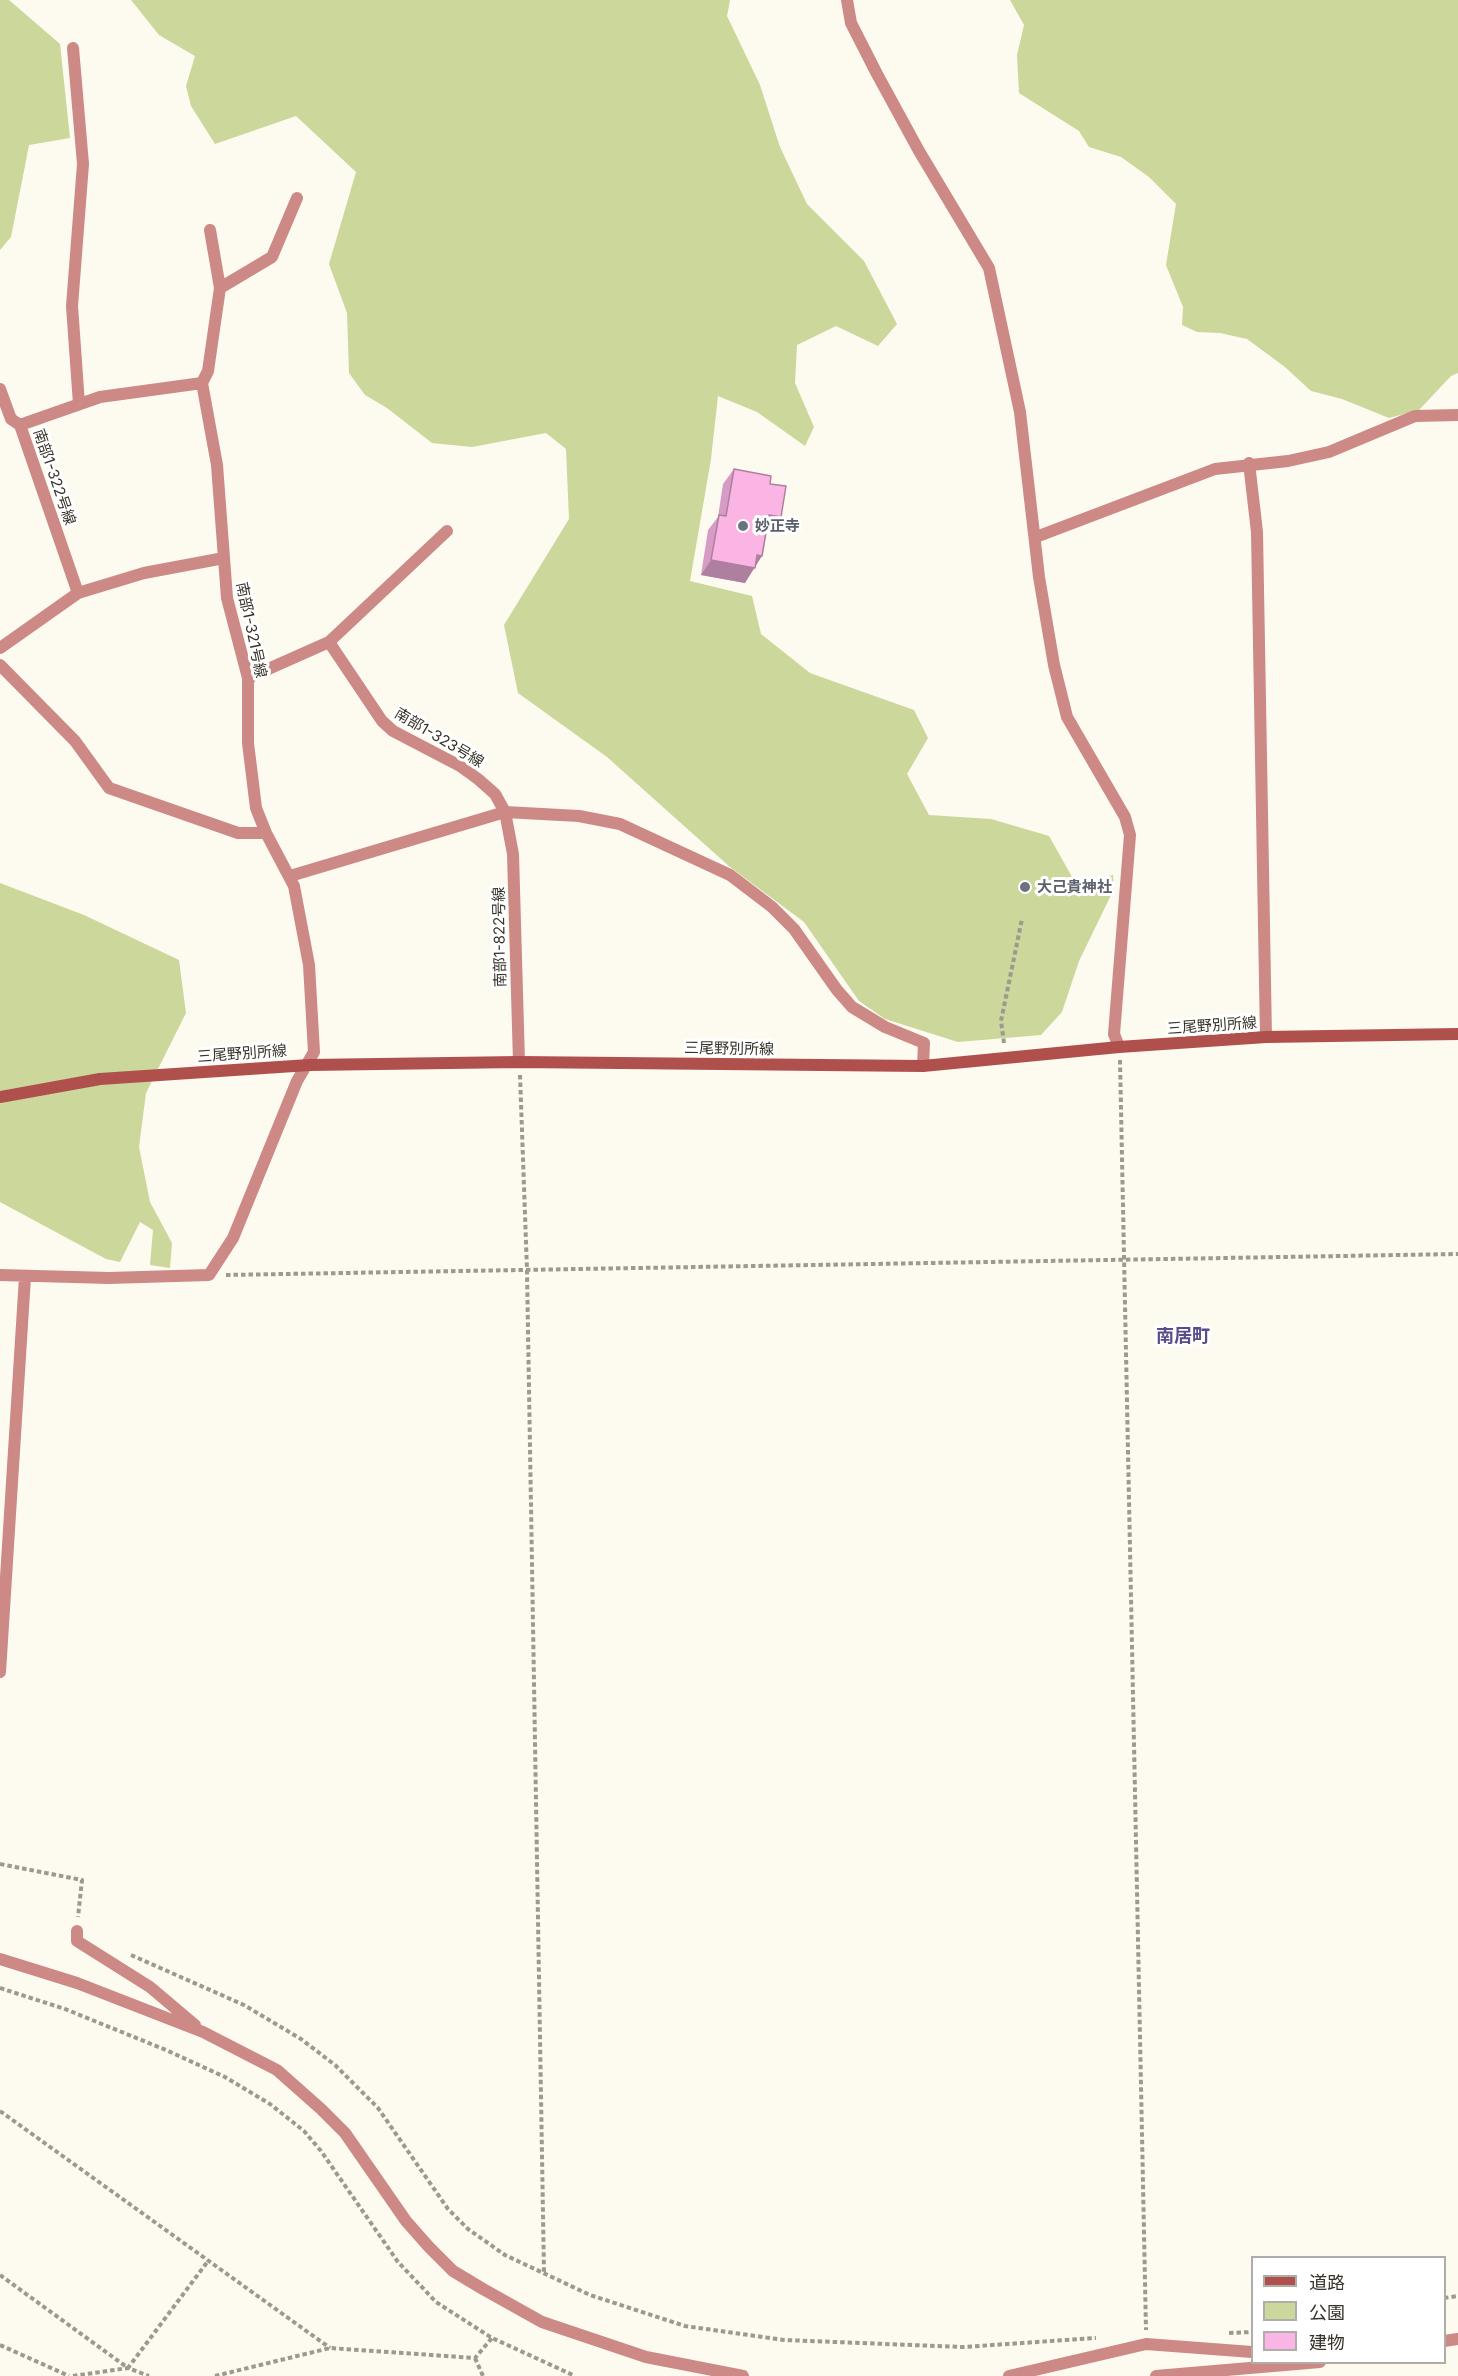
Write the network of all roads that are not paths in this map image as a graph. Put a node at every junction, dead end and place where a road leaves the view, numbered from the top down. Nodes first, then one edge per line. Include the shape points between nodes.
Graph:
1 (847, 0) edge
2 (73, 48) dead end
3 (297, 198) dead end
4 (210, 230) dead end
5 (220, 288) junction
6 (202, 383) junction
7 (0, 389) edge
8 (79, 404) junction
9 (1458, 415) edge
10 (20, 424) junction
11 (1249, 463) junction
12 (447, 531) dead end
13 (1036, 537) junction
14 (224, 558) junction
15 (78, 593) junction
16 (328, 642) junction
17 (0, 648) edge
18 (0, 665) edge
19 (248, 678) junction
20 (505, 812) junction
21 (266, 833) junction
22 (290, 876) junction
23 (1458, 1034) edge
24 (1266, 1037) junction
25 (1119, 1047) junction
26 (519, 1062) junction
27 (309, 1065) junction
28 (923, 1066) junction
29 (0, 1097) edge
30 (0, 1275) edge
31 (25, 1276) junction
32 (0, 1672) edge
33 (76, 1931) road end
34 (0, 1959) edge
35 (203, 2032) junction
36 (1251, 2352) edge
37 (1306, 2364) edge
38 (743, 2376) edge
39 (1009, 2376) edge
40 (1156, 2376) edge

1 - 13 street via 851,23 877,74 989,268 1020,412
2 - 8 street via 83,164 72,306
3 - 5 street via 272,257
4 - 5 street, 南部1-321号線
5 - 6 street, 南部1-321号線 via 208,371
6 - 8 street, 南部1-322号線 via 100,397
6 - 14 street, 南部1-321号線 via 217,465
7 - 10 street via 11,419
8 - 10 street, 南部1-322号線
9 - 11 street via 1415,416 1329,452 1288,461
10 - 15 street, 南部1-322号線
11 - 13 street via 1215,469
11 - 24 street via 1257,532
12 - 16 street
13 - 25 street via 1054,665 1067,717 1125,817 1130,835 1114,1034
14 - 15 street via 144,573
14 - 19 street, 南部1-321号線 via 227,598
15 - 17 street
16 - 19 street
16 - 20 street, 南部1-323号線 via 382,721 478,778 495,794
18 - 21 street via 75,741 109,788 238,833
19 - 21 street, 南部1-321号線 via 249,754 256,808
20 - 22 street
20 - 26 street, 南部1-822号線 via 513,854
20 - 28 street via 579,816 620,824 730,875 794,929 852,1007 885,1027 924,1043
21 - 22 street, 南部1-321号線
22 - 27 street, 南部1-321号線 via 309,965 314,1052
23 - 24 main road, 三尾野別所線
24 - 25 main road, 三尾野別所線
25 - 28 main road, 三尾野別所線
26 - 27 main road, 三尾野別所線
26 - 28 main road, 三尾野別所線
27 - 29 main road, 三尾野別所線 via 100,1079
27 - 31 street via 297,1081 233,1238 209,1275
30 - 31 street
31 - 32 street
33 - 35 street via 77,1941 150,1987
34 - 35 street via 77,1983
35 - 38 street via 277,2070 321,2109 345,2133 406,2221 453,2271 542,2322 646,2357
36 - 39 street via 1146,2344
37 - 40 street

